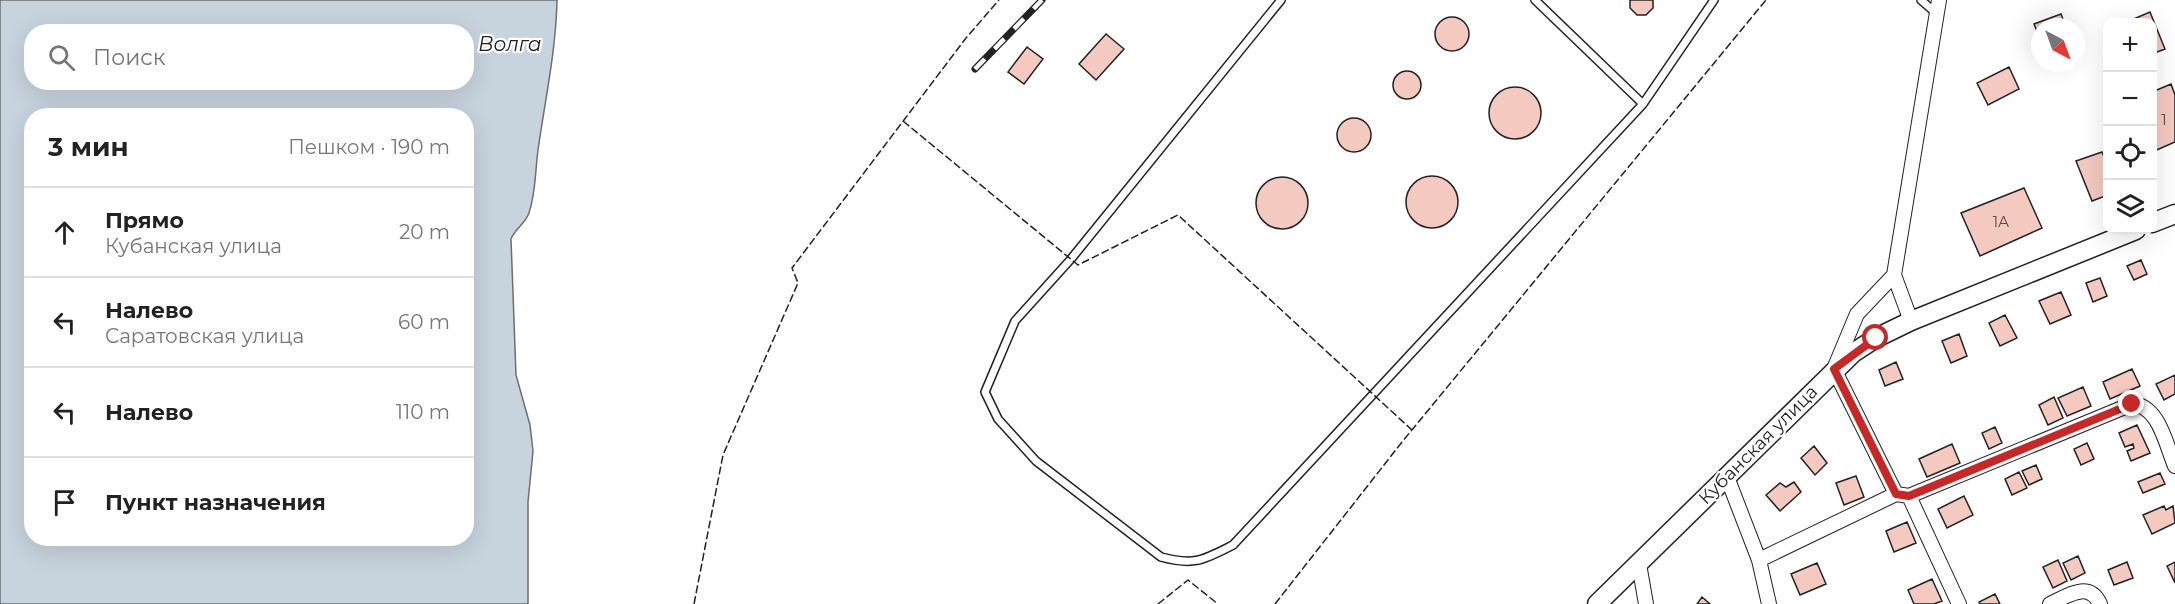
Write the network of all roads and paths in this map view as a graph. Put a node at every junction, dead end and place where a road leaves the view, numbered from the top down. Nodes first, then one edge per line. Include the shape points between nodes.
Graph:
1 (1281, 0) edge
2 (1535, 0) edge
3 (1714, 0) edge
4 (1921, 0) edge
5 (1938, 6) edge
6 (1643, 104) junction
7 (2175, 214) edge
8 (2157, 221) edge
9 (2126, 234) edge
10 (1894, 275) junction
11 (1911, 321) junction
12 (1834, 369) junction
13 (2175, 466) edge
14 (1727, 477) junction
15 (1903, 495) junction
16 (1759, 560) junction
17 (1639, 564) junction
18 (1598, 604) edge
19 (1646, 604) edge
20 (1769, 604) edge
21 (1959, 604) edge
22 (2050, 604) edge
23 (2100, 604) edge

1 - 6 lane via 1071,259 1015,321 986,392 998,418 1036,461 1161,557 1185,563 1207,558 1233,545
2 - 6 lane
3 - 6 lane
4 - 5 lane
5 - 10 street
7 - 8 street
9 - 11 street, Кубанская улица
10 - 11 street
10 - 12 street via 1857,314
11 - 12 street, Кубанская улица via 1876,338
12 - 14 street, Кубанская улица
12 - 15 street
13 - 15 street via 2152,412 2143,405 2132,404
14 - 16 street
14 - 17 street, Кубанская улица
15 - 16 street
15 - 21 street
16 - 20 street
17 - 18 street, Кубанская улица
17 - 19 street
22 - 23 street via 2089,591

